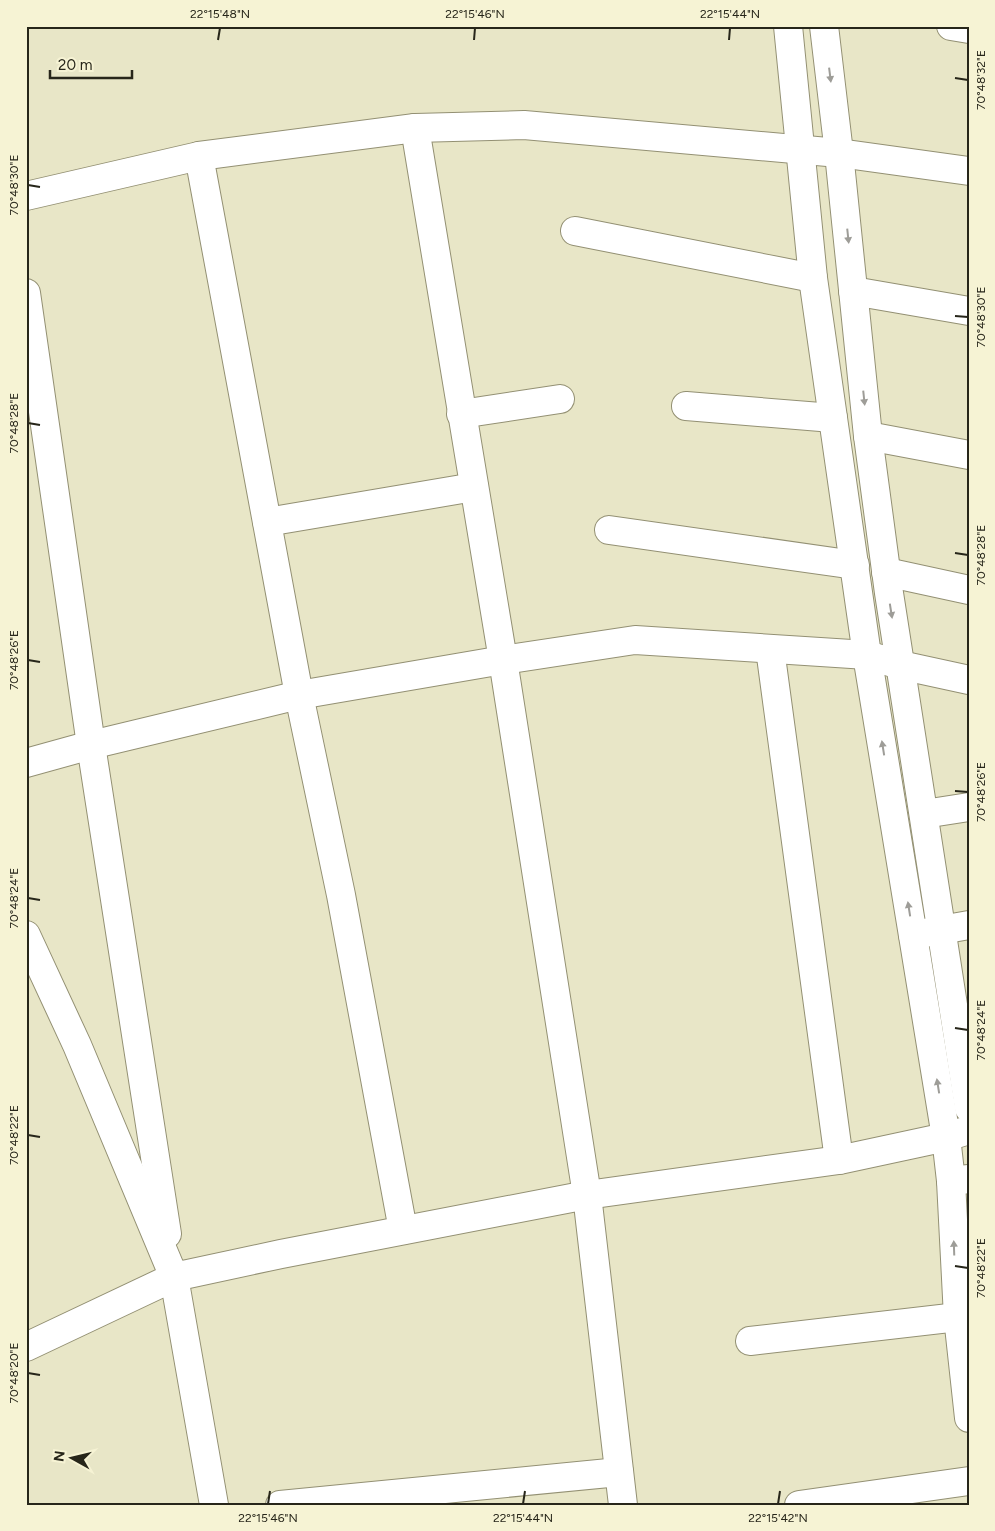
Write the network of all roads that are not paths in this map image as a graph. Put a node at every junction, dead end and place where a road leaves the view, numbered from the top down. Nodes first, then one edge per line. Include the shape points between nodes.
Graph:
1 (788, 26) edge
2 (824, 26) edge
3 (951, 26) edge
4 (969, 29) edge
5 (415, 128) junction
6 (802, 151) junction
7 (839, 153) junction
8 (200, 156) junction
9 (969, 171) edge
10 (26, 196) edge
11 (575, 231) dead end
12 (813, 278) junction
13 (853, 291) junction
14 (26, 293) edge
15 (969, 311) edge
16 (560, 399) dead end
17 (686, 406) dead end
18 (461, 414) junction
19 (833, 418) junction
20 (868, 436) junction
21 (969, 455) edge
22 (474, 487) junction
23 (267, 522) junction
24 (609, 530) dead end
25 (855, 565) junction
26 (886, 572) junction
27 (969, 590) edge
28 (770, 649) junction
29 (867, 655) junction
30 (503, 660) junction
31 (900, 665) junction
32 (969, 680) edge
33 (299, 695) junction
34 (91, 745) junction
35 (26, 763) edge
36 (969, 807) edge
37 (924, 814) junction
38 (969, 926) edge
39 (942, 929) junction
40 (26, 935) edge
41 (913, 935) junction
42 (965, 1053) edge
43 (969, 1108) edge
44 (957, 1133) edge
45 (839, 1160) junction
46 (960, 1180) edge
47 (587, 1195) junction
48 (403, 1230) junction
49 (174, 1278) junction
50 (962, 1282) edge
51 (958, 1317) junction
52 (750, 1341) dead end
53 (26, 1347) edge
54 (969, 1418) edge
55 (620, 1472) junction
56 (969, 1481) edge
57 (214, 1505) edge
58 (280, 1505) edge
59 (623, 1505) edge
60 (799, 1505) edge

1 - 6 street
2 -> 7 street
3 - 4 street
5 - 6 street via 524,125
5 - 8 street
5 - 18 street
6 - 7 street
6 - 12 street
7 - 9 street
7 -> 13 street
8 - 10 street
8 - 23 street
11 - 12 street
12 - 19 street
13 - 15 street
13 -> 20 street
14 - 34 street
16 - 18 street
17 - 19 street
18 - 22 street
19 - 25 street
20 - 21 street
20 - 26 street
22 - 23 street
22 - 30 street
23 - 33 street
24 - 25 street
25 - 29 street
26 - 27 street
26 -> 31 street
28 - 29 street
28 - 30 street via 635,640
28 - 45 street
29 - 31 street
41 -> 29 street
30 - 33 street
30 - 47 street
31 - 32 street
31 - 37 street
33 - 34 street
33 - 48 street via 341,895
34 - 35 street
34 - 49 street
36 - 37 street
37 - 39 street
38 - 39 street
39 - 41 street
39 - 42 street
40 - 49 street via 77,1045
44 -> 41 street
42 - 43 street
44 - 45 street
44 - 46 street
45 - 47 street
50 -> 46 street
47 - 48 street
47 - 55 street
48 - 49 street
49 - 53 street
49 - 57 street
50 - 51 street
51 - 52 street
51 - 54 street
55 - 58 street
55 - 59 street
56 - 60 street

